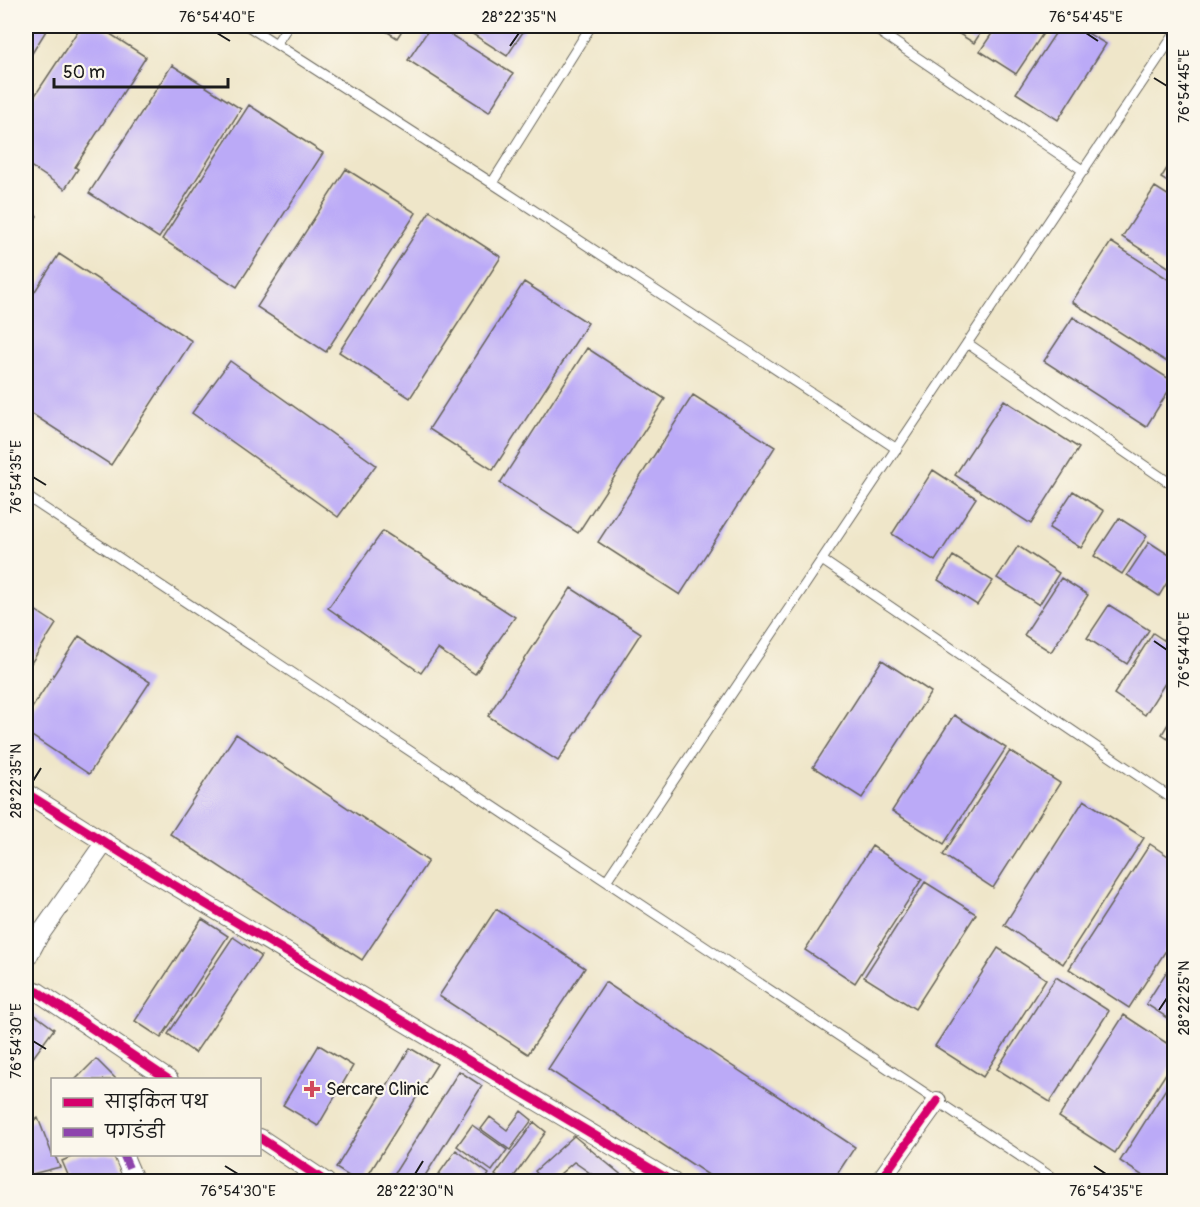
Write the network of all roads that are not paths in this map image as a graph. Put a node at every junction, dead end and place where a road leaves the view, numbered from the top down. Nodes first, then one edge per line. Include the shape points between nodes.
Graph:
1 (248, 26) edge
2 (288, 26) edge
3 (591, 26) edge
4 (871, 26) edge
5 (1174, 35) edge
6 (276, 44) junction
7 (1083, 171) junction
8 (492, 183) junction
9 (968, 343) junction
10 (897, 448) junction
11 (1174, 486) edge
12 (26, 496) edge
13 (822, 560) junction
14 (26, 793) edge
15 (1174, 800) edge
16 (105, 842) junction
17 (606, 881) junction
18 (26, 960) edge
19 (27, 988) edge
20 (166, 1078) edge
21 (937, 1101) junction
22 (261, 1139) edge
23 (123, 1156) edge
24 (135, 1182) edge
25 (326, 1182) edge
26 (673, 1182) edge
27 (879, 1182) edge
28 (1059, 1182) edge

1 - 6 lane
2 - 6 lane
3 - 8 lane
4 - 7 lane
5 - 7 lane
6 - 8 lane
7 - 9 lane
8 - 10 lane
9 - 10 lane
9 - 11 lane
10 - 13 lane
12 - 17 lane
13 - 15 lane
13 - 17 lane
14 - 16 street
16 - 18 street
16 - 26 street
17 - 21 lane
19 - 20 street
21 - 27 street
21 - 28 lane
22 - 25 street
23 - 24 street

